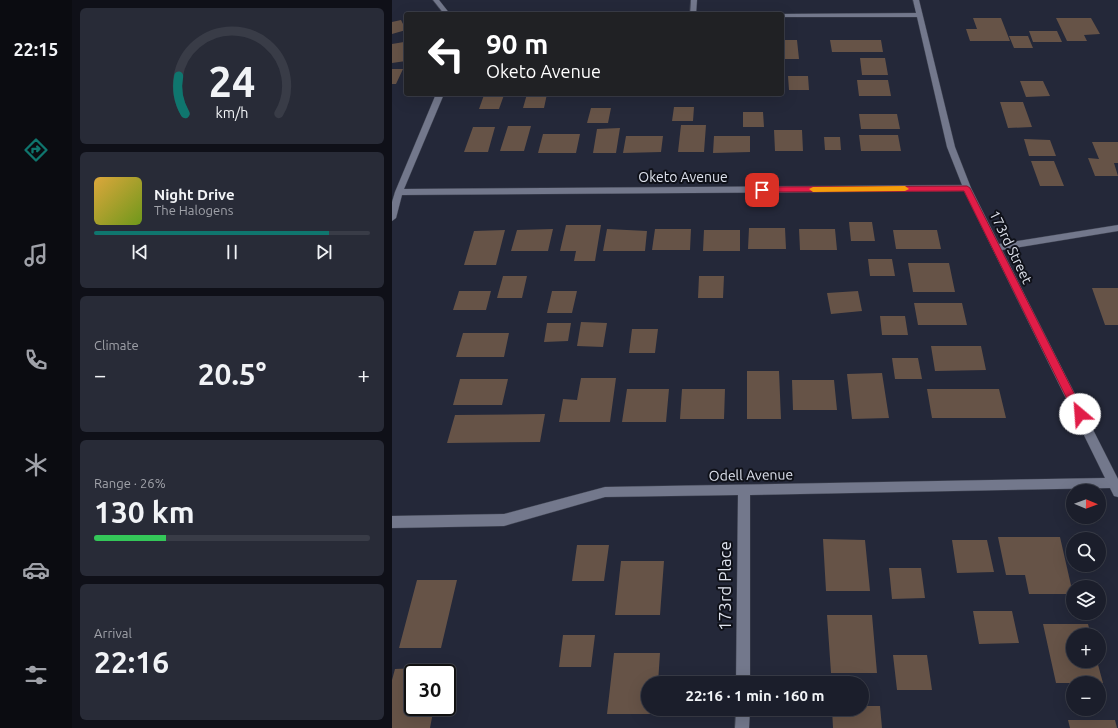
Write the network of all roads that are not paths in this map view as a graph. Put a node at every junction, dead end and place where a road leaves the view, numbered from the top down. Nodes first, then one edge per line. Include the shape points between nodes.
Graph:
1 (436, 0) edge
2 (694, 0) edge
3 (916, 0) edge
4 (445, 12) edge
5 (693, 12) edge
6 (784, 15) edge
7 (920, 15) junction
8 (439, 96) edge
9 (967, 188) junction
10 (399, 192) junction
11 (392, 218) edge
12 (1118, 228) edge
13 (996, 248) junction
14 (1116, 488) edge
15 (744, 490) junction
16 (392, 522) edge
17 (743, 676) edge
18 (742, 716) edge
19 (742, 728) edge

1 - 4 street
2 - 5 street
3 - 7 street, 173rd Street
6 - 7 street
7 - 9 street, 173rd Street via 951,147
8 - 10 street
9 - 10 street, Oketo Avenue
9 - 13 street, 173rd Street
10 - 11 street
12 - 13 street
13 - 14 street, 173rd Street
14 - 15 street, Odell Avenue
15 - 16 street, Odell Avenue via 605,492 504,520
15 - 17 street, 173rd Place
18 - 19 street

